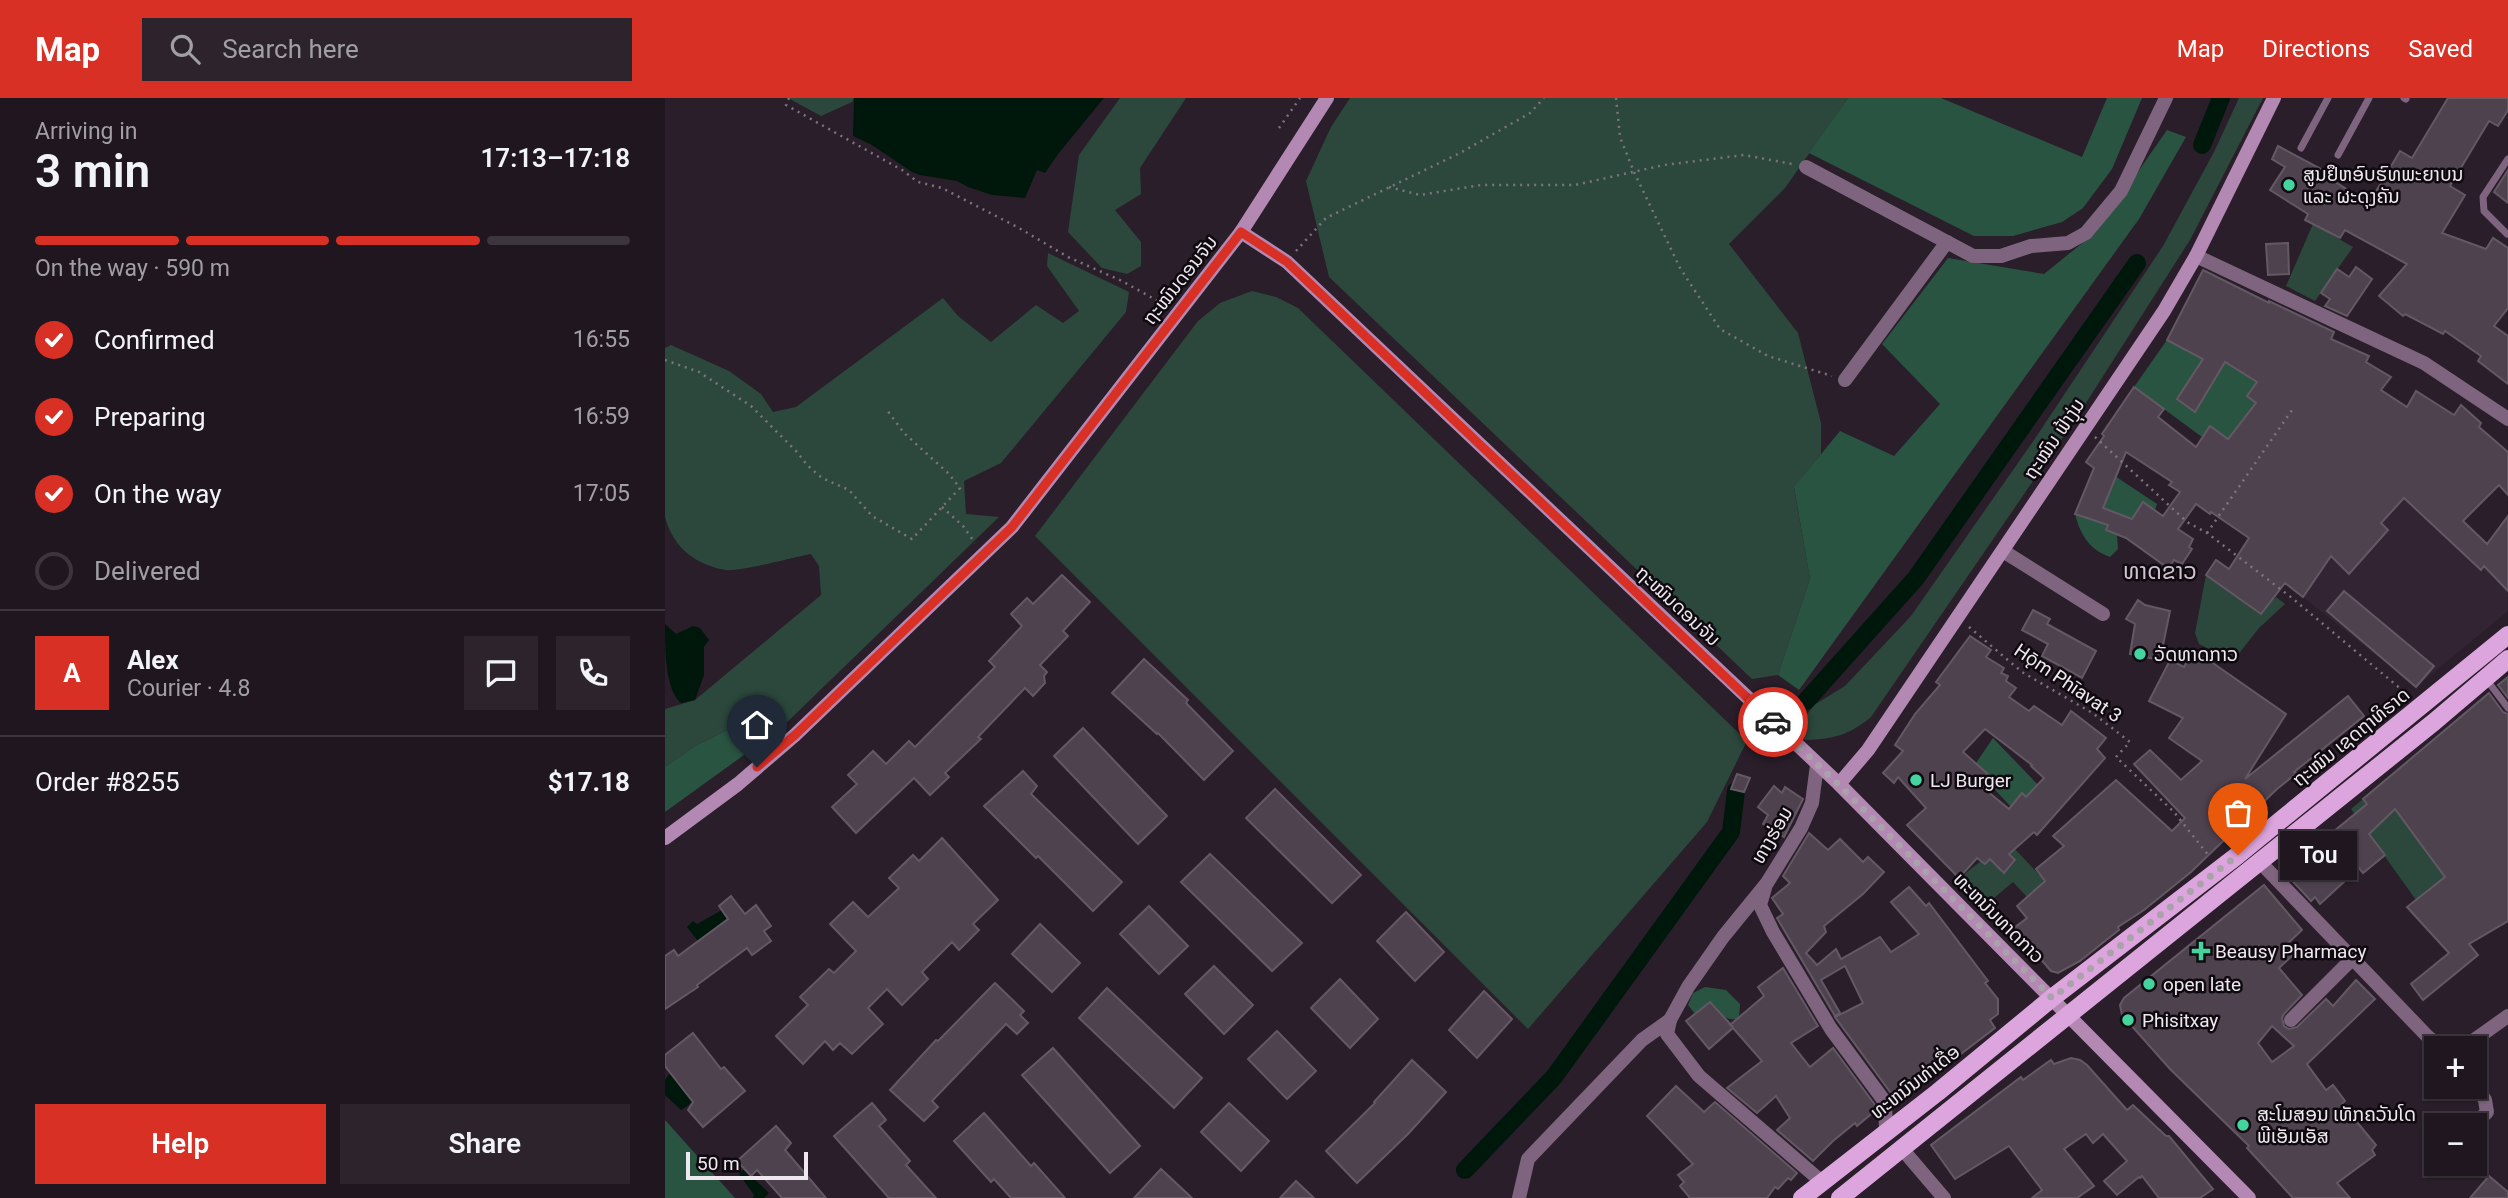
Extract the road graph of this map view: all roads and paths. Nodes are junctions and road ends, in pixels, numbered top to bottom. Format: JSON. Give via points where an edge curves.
{"nodes":[{"id":1,"x":789,"y":98,"type":"edge"},
{"id":2,"x":1300,"y":98,"type":"edge"},
{"id":3,"x":1327,"y":98,"type":"edge"},
{"id":4,"x":1544,"y":98,"type":"edge"},
{"id":5,"x":1616,"y":98,"type":"edge"},
{"id":6,"x":2166,"y":98,"type":"edge"},
{"id":7,"x":2274,"y":98,"type":"edge"},
{"id":8,"x":2328,"y":98,"type":"edge"},
{"id":9,"x":2369,"y":98,"type":"edge"},
{"id":10,"x":1279,"y":128,"type":"dead end"},
{"id":11,"x":2301,"y":148,"type":"dead end"},
{"id":12,"x":2338,"y":156,"type":"dead end"},
{"id":13,"x":2508,"y":159,"type":"edge"},
{"id":14,"x":1806,"y":167,"type":"joint"},
{"id":15,"x":1634,"y":172,"type":"junction"},
{"id":16,"x":1389,"y":187,"type":"junction"},
{"id":17,"x":1241,"y":232,"type":"junction"},
{"id":18,"x":2507,"y":234,"type":"edge"},
{"id":19,"x":1947,"y":242,"type":"junction"},
{"id":20,"x":2196,"y":256,"type":"junction"},
{"id":21,"x":1287,"y":262,"type":"junction"},
{"id":22,"x":1179,"y":312,"type":"junction"},
{"id":23,"x":665,"y":360,"type":"edge"},
{"id":24,"x":1845,"y":380,"type":"joint"},
{"id":25,"x":887,"y":410,"type":"dead end"},
{"id":26,"x":2292,"y":410,"type":"dead end"},
{"id":27,"x":2508,"y":419,"type":"edge"},
{"id":28,"x":2085,"y":428,"type":"junction"},
{"id":29,"x":942,"y":507,"type":"junction"},
{"id":30,"x":2207,"y":533,"type":"junction"},
{"id":31,"x":2003,"y":551,"type":"junction"},
{"id":32,"x":984,"y":554,"type":"junction"},
{"id":33,"x":1958,"y":614,"type":"junction"},
{"id":34,"x":2103,"y":614,"type":"dead end"},
{"id":35,"x":2508,"y":635,"type":"edge"},
{"id":36,"x":2508,"y":659,"type":"edge"},
{"id":37,"x":2485,"y":679,"type":"junction"},
{"id":38,"x":2420,"y":707,"type":"junction"},
{"id":39,"x":2508,"y":708,"type":"edge"},
{"id":40,"x":1817,"y":765,"type":"junction"},
{"id":41,"x":1839,"y":785,"type":"junction"},
{"id":42,"x":665,"y":838,"type":"edge"},
{"id":43,"x":2259,"y":860,"type":"junction"},
{"id":44,"x":2220,"y":869,"type":"junction"},
{"id":45,"x":1767,"y":883,"type":"junction"},
{"id":46,"x":2352,"y":959,"type":"junction"},
{"id":47,"x":2052,"y":998,"type":"junction"},
{"id":48,"x":2068,"y":1016,"type":"junction"},
{"id":49,"x":2508,"y":1016,"type":"edge"},
{"id":50,"x":1670,"y":1020,"type":"junction"},
{"id":51,"x":2291,"y":1020,"type":"dead end"},
{"id":52,"x":2427,"y":1036,"type":"edge"},
{"id":53,"x":2480,"y":1036,"type":"edge"},
{"id":54,"x":1887,"y":1131,"type":"junction"},
{"id":55,"x":1903,"y":1150,"type":"junction"},
{"id":56,"x":1822,"y":1182,"type":"junction"},
{"id":57,"x":1519,"y":1198,"type":"edge"},
{"id":58,"x":1802,"y":1198,"type":"edge"},
{"id":59,"x":1840,"y":1198,"type":"edge"},
{"id":60,"x":1944,"y":1198,"type":"edge"},
{"id":61,"x":2249,"y":1198,"type":"edge"}],
"edges":[{"from":1,"to":22,"type":"path","via":[[786,105],[919,182],[953,194]]},
{"from":2,"to":10,"type":"path"},
{"from":3,"to":17,"type":"street"},
{"from":4,"to":16,"type":"path","via":[[1530,113],[1473,146]]},
{"from":5,"to":15,"type":"path","via":[[1620,137]]},
{"from":6,"to":19,"type":"street","via":[[2121,191],[2086,233],[2068,243],[2031,246],[2001,256],[1973,256]]},
{"from":7,"to":20,"type":"street","name":"ຖະໝົນ ຟ້າງຸ່ມ"},
{"from":8,"to":11,"type":"lane"},
{"from":9,"to":12,"type":"lane"},
{"from":13,"to":18,"type":"lane","via":[[2483,197],[2484,211]]},
{"from":14,"to":15,"type":"path","via":[[1744,155]]},
{"from":14,"to":19,"type":"street"},
{"from":15,"to":16,"type":"path","via":[[1575,185],[1481,185],[1420,195]]},
{"from":15,"to":24,"type":"path","via":[[1680,268],[1720,329],[1769,356]]},
{"from":16,"to":21,"type":"path","via":[[1326,218]]},
{"from":17,"to":21,"type":"street","name":"ຖະໝົນດອນຈັນ"},
{"from":17,"to":22,"type":"street","name":"ຖະໝົນດອນຈັນ"},
{"from":19,"to":24,"type":"street"},
{"from":20,"to":27,"type":"street","via":[[2424,363]]},
{"from":20,"to":28,"type":"street","name":"ຖະໝົນ ຟ້າງຸ່ມ"},
{"from":21,"to":40,"type":"street","name":"ຖະໝົນດອນຈັນ"},
{"from":22,"to":32,"type":"street","name":"ຖະໝົນດອນຈັນ","via":[[1012,527]]},
{"from":23,"to":29,"type":"path","via":[[699,372],[751,406],[822,478],[849,490],[872,516],[893,529],[912,539]]},
{"from":25,"to":29,"type":"path","via":[[960,488]]},
{"from":26,"to":30,"type":"path"},
{"from":28,"to":30,"type":"path","via":[[2187,522]]},
{"from":28,"to":31,"type":"street","name":"ຖະໝົນ ຟ້າງຸ່ມ"},
{"from":29,"to":32,"type":"path"},
{"from":30,"to":38,"type":"path","via":[[2378,668]]},
{"from":31,"to":33,"type":"street","name":"ຖະໝົນ ຟ້າງຸ່ມ"},
{"from":31,"to":34,"type":"street"},
{"from":32,"to":42,"type":"street","name":"ຖະໝົນດອນຈັນ","via":[[795,735]]},
{"from":33,"to":41,"type":"street","name":"ຖະໝົນ ຟ້າງຸ່ມ","via":[[1868,750]]},
{"from":33,"to":44,"type":"path","name":"Hǭm Phīavat 3","via":[[2022,672],[2094,714],[2130,742],[2116,757],[2174,812]]},
{"from":35,"to":38,"type":"main road","name":"ຖະໜົນ ເຊດຖາທິຣາດ"},
{"from":36,"to":37,"type":"main road"},
{"from":37,"to":39,"type":"lane"},
{"from":37,"to":43,"type":"main road"},
{"from":38,"to":44,"type":"main road","name":"ຖະໜົນ ເຊດຖາທິຣາດ"},
{"from":40,"to":41,"type":"street","name":"ຖະໝົນດອນຈັນ"},
{"from":40,"to":45,"type":"street","name":"ທາງຮ່ອມ","via":[[1812,803]]},
{"from":41,"to":47,"type":"street","name":"ທະຫນົນທາດກາວ"},
{"from":43,"to":46,"type":"street"},
{"from":43,"to":48,"type":"main road"},
{"from":44,"to":47,"type":"main road","name":"ຖະໜົນ ເຊດຖາທິຣາດ"},
{"from":45,"to":50,"type":"street","name":"ທາງຮ່ອມ","via":[[1723,937]]},
{"from":45,"to":54,"type":"street","via":[[1760,905],[1773,932],[1831,1029],[1885,1102]]},
{"from":46,"to":51,"type":"street"},
{"from":46,"to":52,"type":"street"},
{"from":47,"to":48,"type":"street","name":"ທະຫນົນທາດກາວ"},
{"from":47,"to":54,"type":"main road","name":"ທະຫນົນທ່າເດື່ອ"},
{"from":48,"to":55,"type":"main road"},
{"from":48,"to":61,"type":"street","name":"ທະຫນົນທາດກາວ"},
{"from":49,"to":53,"type":"street"},
{"from":50,"to":56,"type":"street","via":[[1667,1034],[1699,1076]]},
{"from":50,"to":57,"type":"street","via":[[1642,1040],[1528,1159]]},
{"from":54,"to":56,"type":"main road","name":"ທະຫນົນທ່າເດື່ອ"},
{"from":55,"to":59,"type":"main road"},
{"from":55,"to":60,"type":"street"},
{"from":56,"to":58,"type":"main road","name":"ທະຫນົນທ່າເດື່ອ"}]}
